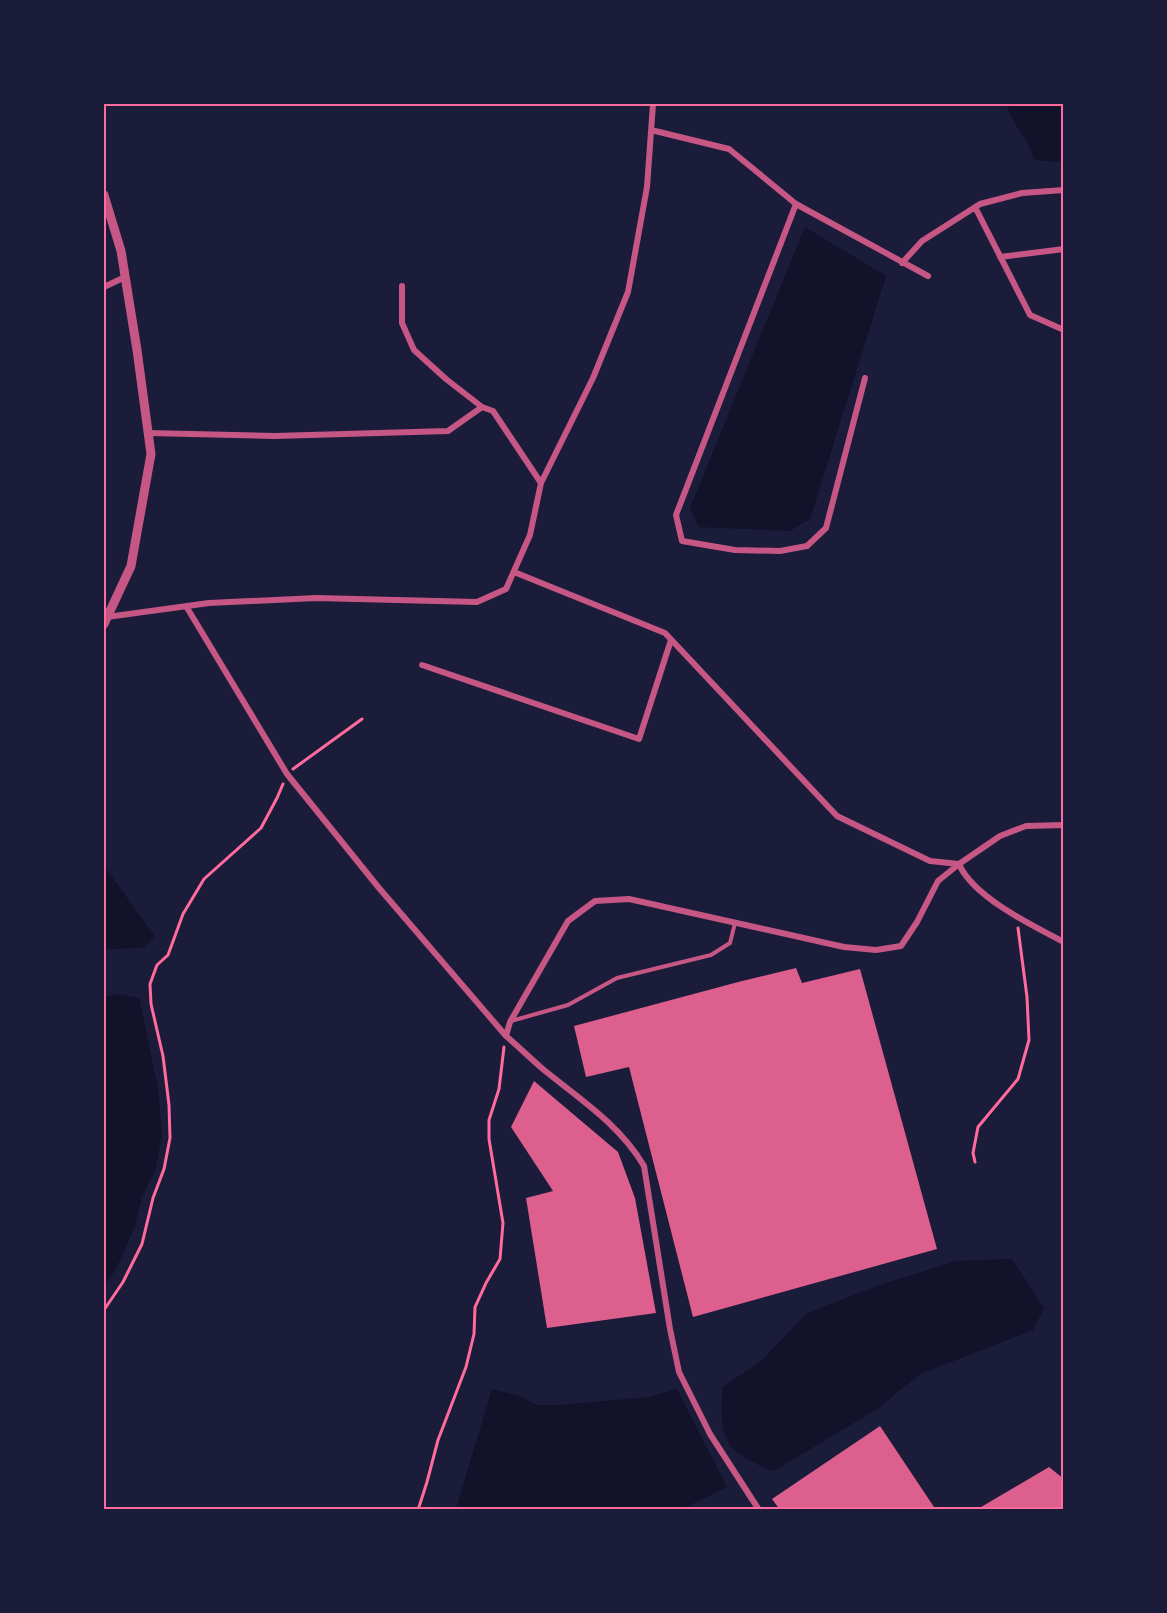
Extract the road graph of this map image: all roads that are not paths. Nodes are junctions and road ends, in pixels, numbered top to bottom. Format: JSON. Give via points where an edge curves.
{"nodes":[{"id":1,"x":652,"y":104,"type":"edge"},
{"id":2,"x":651,"y":130,"type":"junction"},
{"id":3,"x":1064,"y":190,"type":"edge"},
{"id":4,"x":104,"y":195,"type":"edge"},
{"id":5,"x":796,"y":204,"type":"junction"},
{"id":6,"x":975,"y":207,"type":"junction"},
{"id":7,"x":1064,"y":249,"type":"edge"},
{"id":8,"x":1000,"y":257,"type":"junction"},
{"id":9,"x":902,"y":263,"type":"junction"},
{"id":10,"x":928,"y":276,"type":"dead end"},
{"id":11,"x":125,"y":277,"type":"junction"},
{"id":12,"x":402,"y":286,"type":"dead end"},
{"id":13,"x":104,"y":287,"type":"edge"},
{"id":14,"x":1064,"y":330,"type":"edge"},
{"id":15,"x":865,"y":378,"type":"dead end"},
{"id":16,"x":482,"y":407,"type":"junction"},
{"id":17,"x":148,"y":433,"type":"junction"},
{"id":18,"x":541,"y":483,"type":"junction"},
{"id":19,"x":514,"y":572,"type":"junction"},
{"id":20,"x":186,"y":606,"type":"junction"},
{"id":21,"x":105,"y":621,"type":"edge"},
{"id":22,"x":671,"y":640,"type":"junction"},
{"id":23,"x":422,"y":665,"type":"dead end"},
{"id":24,"x":1064,"y":825,"type":"edge"},
{"id":25,"x":959,"y":864,"type":"junction"},
{"id":26,"x":735,"y":923,"type":"junction"},
{"id":27,"x":1064,"y":942,"type":"edge"},
{"id":28,"x":510,"y":1022,"type":"junction"},
{"id":29,"x":506,"y":1036,"type":"junction"},
{"id":30,"x":759,"y":1509,"type":"edge"}],
"edges":[{"from":1,"to":2,"type":"street"},
{"from":2,"to":5,"type":"street","via":[[729,149]]},
{"from":2,"to":18,"type":"street","via":[[647,187],[628,292],[593,378]]},
{"from":3,"to":6,"type":"street","via":[[1022,193]]},
{"from":4,"to":11,"type":"street"},
{"from":5,"to":9,"type":"street"},
{"from":5,"to":15,"type":"street","via":[[675,515],[682,541],[735,550],[780,551],[807,546],[826,528]]},
{"from":6,"to":8,"type":"street"},
{"from":6,"to":9,"type":"street","via":[[922,241]]},
{"from":7,"to":8,"type":"street"},
{"from":8,"to":14,"type":"street","via":[[1030,315]]},
{"from":9,"to":10,"type":"street"},
{"from":11,"to":13,"type":"street"},
{"from":11,"to":17,"type":"street"},
{"from":12,"to":16,"type":"street","via":[[402,323],[414,350]]},
{"from":16,"to":17,"type":"street","via":[[448,431],[275,436]]},
{"from":16,"to":18,"type":"street","via":[[493,411]]},
{"from":17,"to":21,"type":"street","via":[[151,454],[131,566]]},
{"from":18,"to":19,"type":"street","via":[[530,535]]},
{"from":19,"to":20,"type":"street","via":[[506,589],[477,602],[316,598]]},
{"from":19,"to":22,"type":"street","via":[[665,633]]},
{"from":20,"to":21,"type":"street"},
{"from":20,"to":29,"type":"street","via":[[287,774]]},
{"from":22,"to":23,"type":"street","via":[[639,739]]},
{"from":22,"to":25,"type":"street","via":[[837,816],[930,861]]},
{"from":24,"to":25,"type":"street","via":[[1026,826],[1000,836]]},
{"from":25,"to":26,"type":"street","via":[[938,882],[901,946],[876,950],[844,947]]},
{"from":25,"to":27,"type":"street","via":[[963,874],[1004,910]]},
{"from":26,"to":28,"type":"lane","via":[[730,943],[711,955],[617,978],[568,1005]]},
{"from":26,"to":28,"type":"street","via":[[629,899],[595,901],[568,921]]},
{"from":28,"to":29,"type":"street"},
{"from":29,"to":30,"type":"street","via":[[594,1109],[633,1147],[644,1166],[679,1372],[710,1434]]}]}
